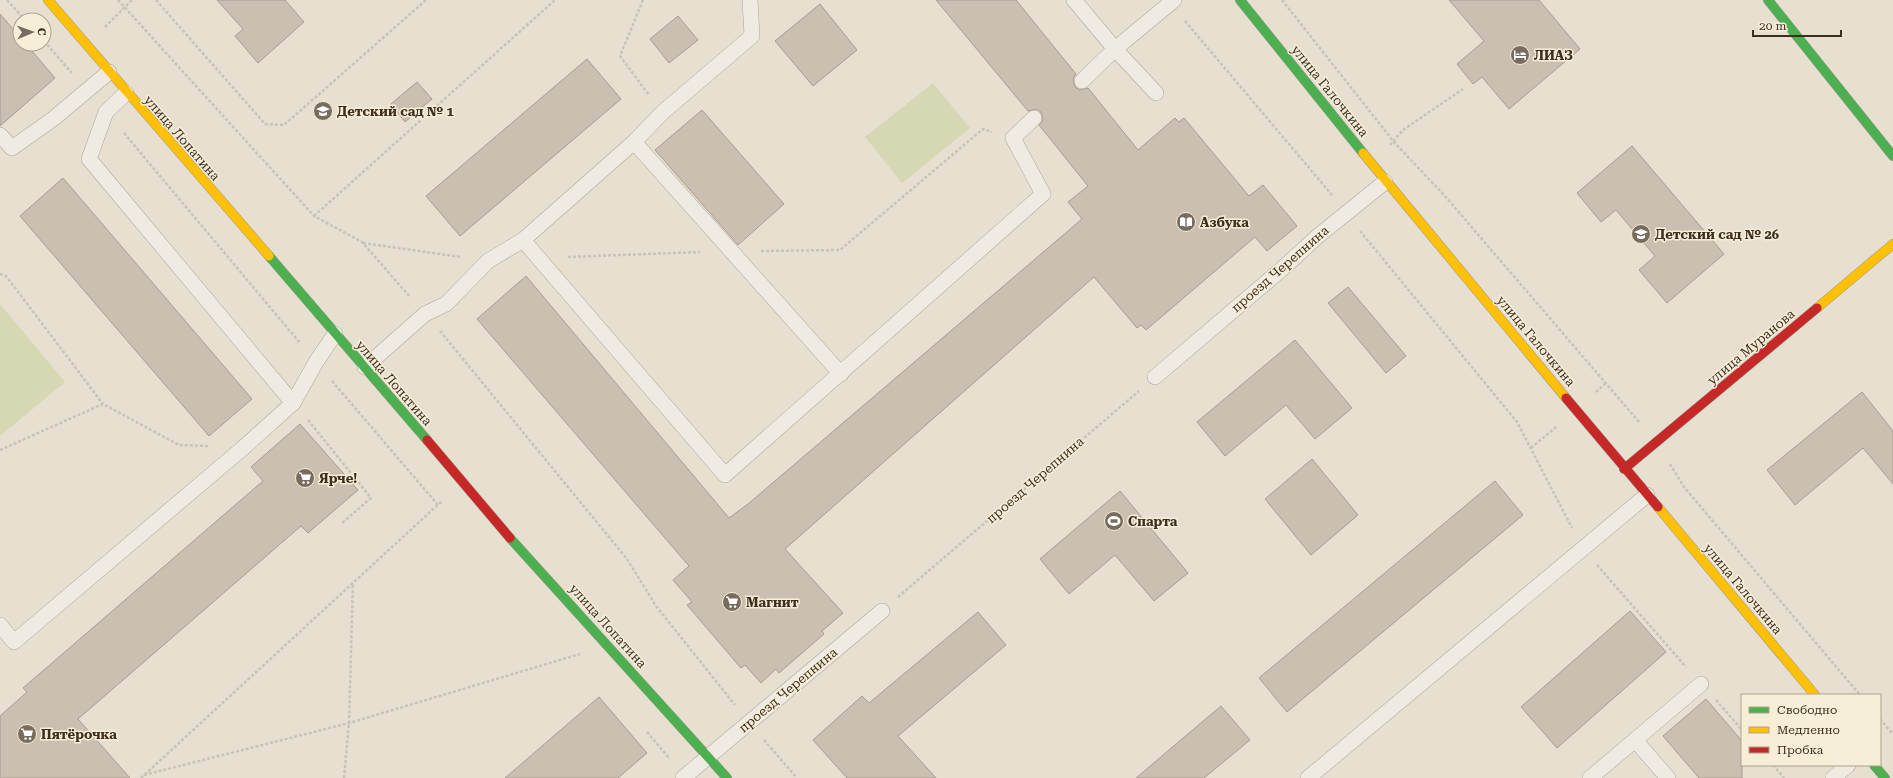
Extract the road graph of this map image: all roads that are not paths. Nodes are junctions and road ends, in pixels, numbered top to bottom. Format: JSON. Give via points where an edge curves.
{"nodes":[{"id":1,"x":48,"y":0,"type":"edge"},
{"id":2,"x":750,"y":0,"type":"edge"},
{"id":3,"x":1074,"y":0,"type":"edge"},
{"id":4,"x":1240,"y":0,"type":"edge"},
{"id":5,"x":1768,"y":0,"type":"edge"},
{"id":6,"x":1172,"y":2,"type":"edge"},
{"id":7,"x":1115,"y":49,"type":"junction"},
{"id":8,"x":108,"y":72,"type":"junction"},
{"id":9,"x":1082,"y":81,"type":"dead end"},
{"id":10,"x":126,"y":92,"type":"junction"},
{"id":11,"x":1156,"y":93,"type":"dead end"},
{"id":12,"x":1034,"y":118,"type":"dead end"},
{"id":13,"x":0,"y":135,"type":"edge"},
{"id":14,"x":634,"y":142,"type":"junction"},
{"id":15,"x":1893,"y":156,"type":"edge"},
{"id":16,"x":1385,"y":182,"type":"junction"},
{"id":17,"x":523,"y":240,"type":"junction"},
{"id":18,"x":1893,"y":244,"type":"edge"},
{"id":19,"x":335,"y":334,"type":"junction"},
{"id":20,"x":365,"y":367,"type":"junction"},
{"id":21,"x":841,"y":374,"type":"junction"},
{"id":22,"x":1155,"y":378,"type":"road end"},
{"id":23,"x":293,"y":403,"type":"junction"},
{"id":24,"x":1624,"y":469,"type":"junction"},
{"id":25,"x":1647,"y":495,"type":"junction"},
{"id":26,"x":882,"y":611,"type":"road end"},
{"id":27,"x":0,"y":625,"type":"edge"},
{"id":28,"x":1702,"y":684,"type":"road end"},
{"id":29,"x":1814,"y":694,"type":"edge"},
{"id":30,"x":1635,"y":740,"type":"junction"},
{"id":31,"x":708,"y":757,"type":"junction"},
{"id":32,"x":1847,"y":766,"type":"edge"},
{"id":33,"x":1875,"y":766,"type":"edge"},
{"id":34,"x":683,"y":778,"type":"edge"},
{"id":35,"x":727,"y":778,"type":"edge"},
{"id":36,"x":1308,"y":778,"type":"edge"},
{"id":37,"x":1590,"y":778,"type":"edge"},
{"id":38,"x":1668,"y":778,"type":"edge"},
{"id":39,"x":1833,"y":778,"type":"edge"},
{"id":40,"x":1885,"y":778,"type":"edge"}],
"edges":[{"from":1,"to":8,"type":"street","name":"улица Лопатина"},
{"from":2,"to":14,"type":"lane","via":[[752,36],[663,112]]},
{"from":3,"to":7,"type":"lane"},
{"from":4,"to":16,"type":"street","name":"улица Галочкина"},
{"from":5,"to":15,"type":"street"},
{"from":6,"to":7,"type":"lane"},
{"from":7,"to":9,"type":"lane"},
{"from":7,"to":11,"type":"lane"},
{"from":8,"to":10,"type":"street","name":"улица Лопатина"},
{"from":8,"to":13,"type":"lane","via":[[53,119],[12,148]]},
{"from":10,"to":19,"type":"street","name":"улица Лопатина"},
{"from":10,"to":23,"type":"lane","via":[[106,112],[89,159]]},
{"from":12,"to":21,"type":"lane","via":[[1013,138],[1043,194]]},
{"from":14,"to":17,"type":"lane"},
{"from":14,"to":21,"type":"lane"},
{"from":16,"to":22,"type":"lane","name":"проезд Черепнина","via":[[1346,212]]},
{"from":16,"to":24,"type":"street","name":"улица Галочкина"},
{"from":17,"to":20,"type":"lane","via":[[488,261],[446,304],[425,314]]},
{"from":17,"to":21,"type":"lane","via":[[725,475]]},
{"from":18,"to":24,"type":"street","name":"улица Муранова"},
{"from":19,"to":20,"type":"street","name":"улица Лопатина"},
{"from":19,"to":23,"type":"lane"},
{"from":20,"to":31,"type":"street","name":"улица Лопатина","via":[[489,515]]},
{"from":23,"to":27,"type":"lane","via":[[14,642]]},
{"from":24,"to":25,"type":"street","name":"улица Галочкина"},
{"from":25,"to":29,"type":"street","name":"улица Галочкина"},
{"from":25,"to":36,"type":"lane"},
{"from":26,"to":31,"type":"lane","name":"проезд Черепнина"},
{"from":28,"to":30,"type":"lane"},
{"from":30,"to":37,"type":"lane"},
{"from":30,"to":38,"type":"lane"},
{"from":31,"to":34,"type":"lane","name":"проезд Черепнина"},
{"from":31,"to":35,"type":"street","name":"улица Лопатина"},
{"from":32,"to":39,"type":"lane"},
{"from":33,"to":40,"type":"street"}]}
